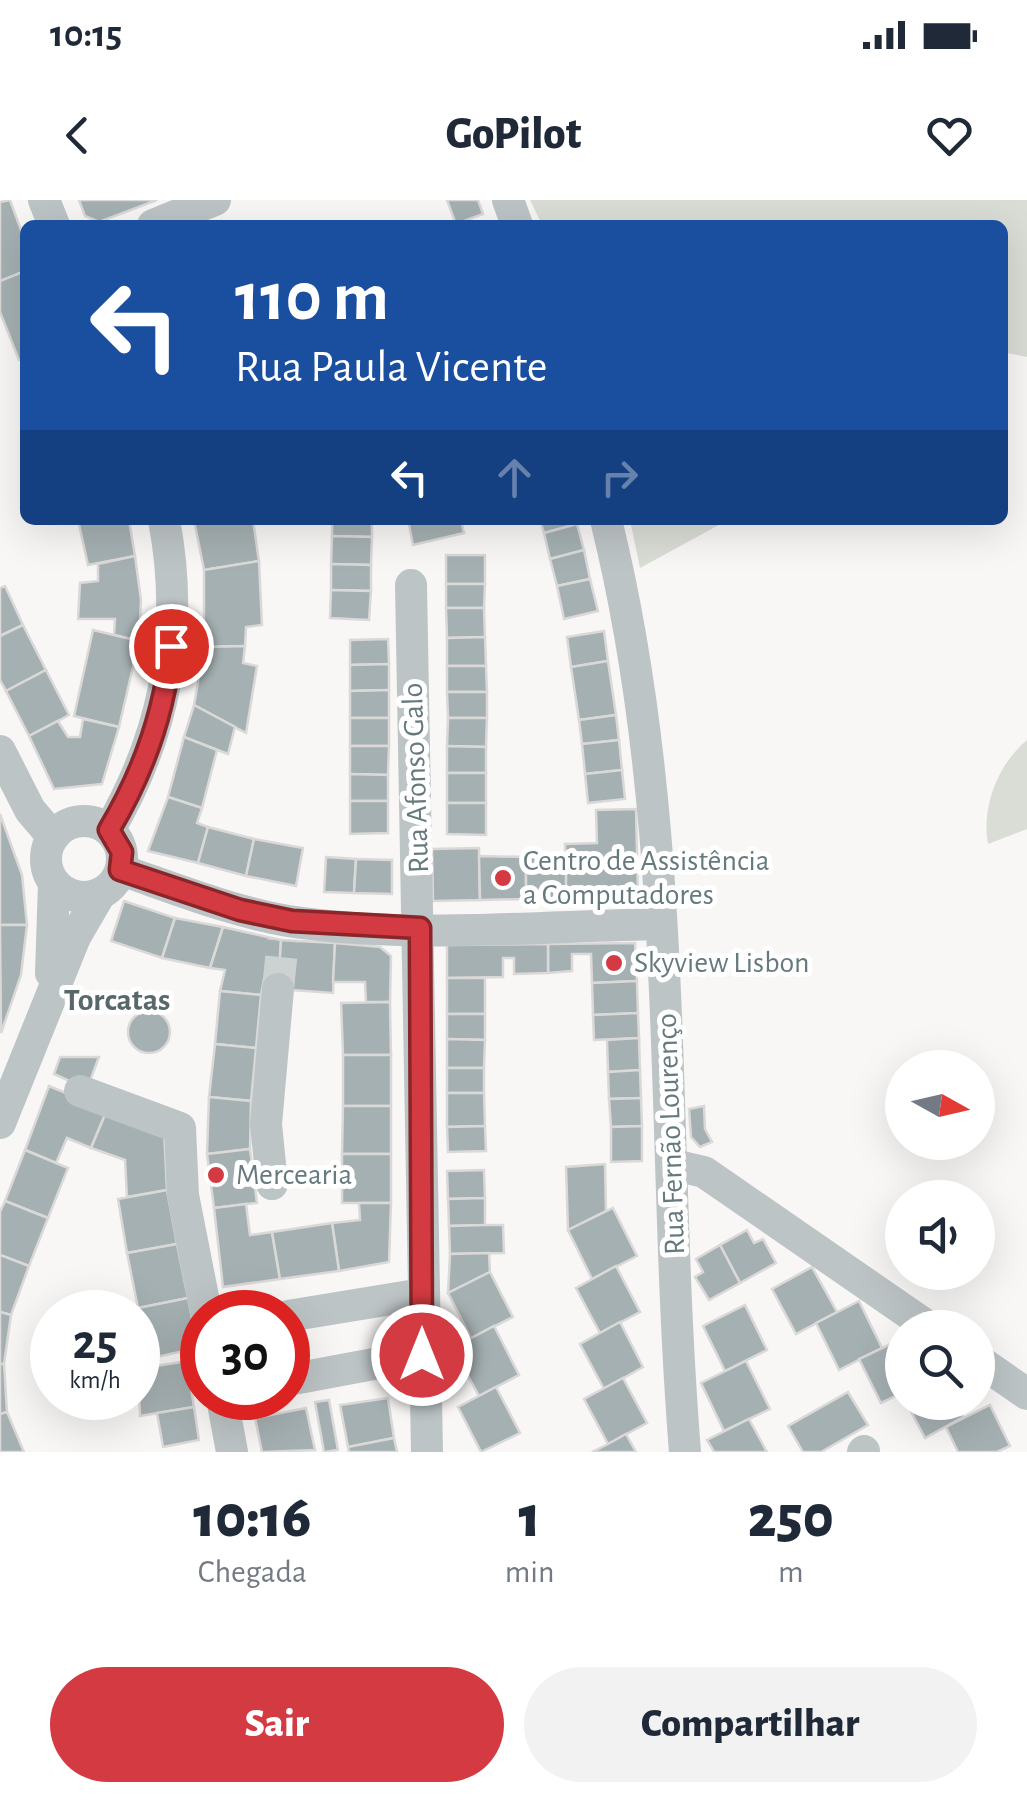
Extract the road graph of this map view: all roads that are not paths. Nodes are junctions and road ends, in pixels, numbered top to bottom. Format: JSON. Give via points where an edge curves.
{"nodes":[{"id":1,"x":215,"y":200,"type":"edge"},
{"id":2,"x":165,"y":220,"type":"edge"},
{"id":3,"x":165,"y":525,"type":"edge"},
{"id":4,"x":607,"y":525,"type":"edge"},
{"id":5,"x":411,"y":585,"type":"dead end"},
{"id":6,"x":0,"y":751,"type":"edge"},
{"id":7,"x":109,"y":830,"type":"junction"},
{"id":8,"x":53,"y":837,"type":"junction"},
{"id":9,"x":110,"y":882,"type":"junction"},
{"id":10,"x":54,"y":884,"type":"junction"},
{"id":11,"x":662,"y":924,"type":"junction"},
{"id":12,"x":420,"y":928,"type":"junction"},
{"id":13,"x":278,"y":989,"type":"tunnel mouth"},
{"id":14,"x":50,"y":998,"type":"junction"},
{"id":15,"x":80,"y":1091,"type":"dead end"},
{"id":16,"x":0,"y":1123,"type":"edge"},
{"id":17,"x":674,"y":1165,"type":"junction"},
{"id":18,"x":272,"y":1184,"type":"dead end"},
{"id":19,"x":202,"y":1290,"type":"edge"},
{"id":20,"x":422,"y":1294,"type":"junction"},
{"id":21,"x":904,"y":1310,"type":"edge"},
{"id":22,"x":310,"y":1312,"type":"edge"},
{"id":23,"x":422,"y":1355,"type":"junction"},
{"id":24,"x":995,"y":1372,"type":"edge"},
{"id":25,"x":310,"y":1376,"type":"edge"},
{"id":26,"x":1027,"y":1394,"type":"edge"},
{"id":27,"x":226,"y":1420,"type":"edge"},
{"id":28,"x":232,"y":1452,"type":"edge"},
{"id":29,"x":427,"y":1452,"type":"edge"},
{"id":30,"x":684,"y":1452,"type":"edge"}],
"edges":[{"from":1,"to":2,"type":"street"},
{"from":3,"to":7,"type":"street","via":[[173,585],[169,666],[136,784]]},
{"from":4,"to":11,"type":"street","name":"Rua Fernão Lourenço","via":[[652,773]]},
{"from":5,"to":12,"type":"street","name":"Rua Afonso Galo"},
{"from":6,"to":8,"type":"street","via":[[30,810]]},
{"from":7,"to":8,"type":"street","via":[[86,821]]},
{"from":7,"to":9,"type":"street","via":[[122,852]]},
{"from":8,"to":10,"type":"street","via":[[46,860]]},
{"from":9,"to":10,"type":"street","via":[[75,897]]},
{"from":9,"to":12,"type":"street","via":[[240,910],[284,930]]},
{"from":9,"to":14,"type":"street","via":[[75,937]]},
{"from":10,"to":14,"type":"street"},
{"from":11,"to":12,"type":"street"},
{"from":11,"to":17,"type":"street","name":"Rua Fernão Lourenço"},
{"from":12,"to":20,"type":"street","name":"Rua Afonso Galo"},
{"from":13,"to":18,"type":"street","via":[[266,1124]]},
{"from":14,"to":16,"type":"street"},
{"from":15,"to":19,"type":"street","via":[[180,1128]]},
{"from":17,"to":21,"type":"street","via":[[704,1172]]},
{"from":17,"to":30,"type":"street","name":"Rua Fernão Lourenço"},
{"from":20,"to":22,"type":"street"},
{"from":20,"to":23,"type":"street","name":"Rua Afonso Galo"},
{"from":23,"to":25,"type":"street"},
{"from":23,"to":29,"type":"street","name":"Rua Afonso Galo"},
{"from":24,"to":26,"type":"street"},
{"from":27,"to":28,"type":"street"}]}
